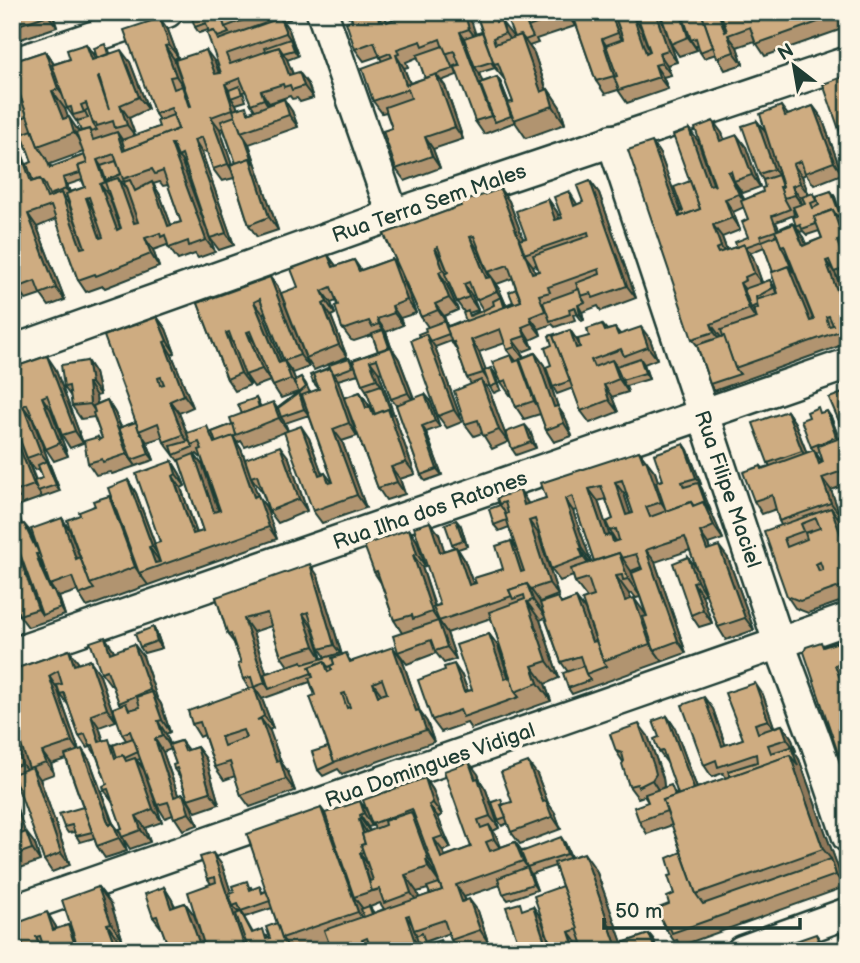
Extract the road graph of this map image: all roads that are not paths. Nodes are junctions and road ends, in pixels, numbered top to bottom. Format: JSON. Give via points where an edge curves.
{"nodes":[{"id":1,"x":167,"y":12,"type":"edge"},
{"id":2,"x":322,"y":12,"type":"edge"},
{"id":3,"x":848,"y":62,"type":"edge"},
{"id":4,"x":12,"y":64,"type":"edge"},
{"id":5,"x":612,"y":140,"type":"junction"},
{"id":6,"x":393,"y":215,"type":"junction"},
{"id":7,"x":12,"y":351,"type":"edge"},
{"id":8,"x":848,"y":364,"type":"edge"},
{"id":9,"x":703,"y":416,"type":"junction"},
{"id":10,"x":848,"y":619,"type":"edge"},
{"id":11,"x":779,"y":643,"type":"junction"},
{"id":12,"x":12,"y":654,"type":"edge"},
{"id":13,"x":848,"y":837,"type":"edge"},
{"id":14,"x":12,"y":911,"type":"edge"},
{"id":15,"x":848,"y":913,"type":"edge"},
{"id":16,"x":742,"y":951,"type":"edge"}],
"edges":[{"from":1,"to":4,"type":"street"},
{"from":2,"to":6,"type":"street"},
{"from":3,"to":5,"type":"street","name":"Rua Terra Sem Males"},
{"from":5,"to":6,"type":"street","name":"Rua Terra Sem Males"},
{"from":5,"to":9,"type":"street","name":"Rua Filipe Maciel"},
{"from":6,"to":7,"type":"street","name":"Rua Terra Sem Males"},
{"from":8,"to":9,"type":"street","name":"Rua Ilha dos Ratones"},
{"from":9,"to":11,"type":"street","name":"Rua Filipe Maciel"},
{"from":9,"to":12,"type":"street","name":"Rua Ilha dos Ratones"},
{"from":10,"to":11,"type":"street","name":"Rua Domingues Vidigal"},
{"from":11,"to":13,"type":"street","name":"Rua Filipe Maciel"},
{"from":11,"to":14,"type":"street","name":"Rua Domingues Vidigal"},
{"from":15,"to":16,"type":"street"}]}
